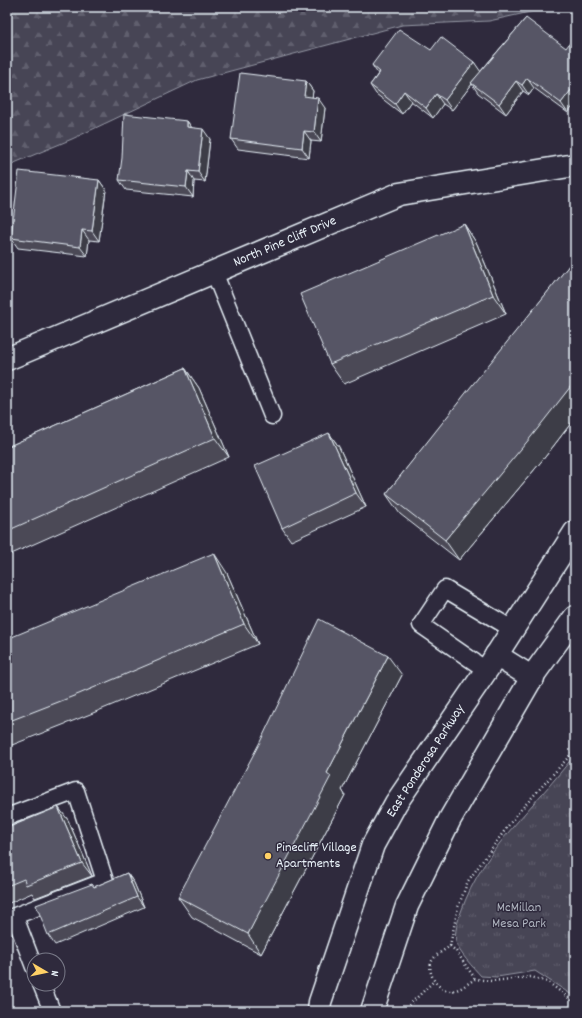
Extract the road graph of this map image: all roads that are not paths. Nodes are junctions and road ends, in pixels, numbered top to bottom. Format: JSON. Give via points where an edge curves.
{"nodes":[{"id":1,"x":575,"y":165,"type":"edge"},
{"id":2,"x":214,"y":272,"type":"junction"},
{"id":3,"x":7,"y":359,"type":"edge"},
{"id":4,"x":272,"y":416,"type":"dead end"},
{"id":5,"x":575,"y":532,"type":"edge"},
{"id":6,"x":575,"y":617,"type":"edge"},
{"id":7,"x":512,"y":630,"type":"junction"},
{"id":8,"x":491,"y":662,"type":"junction"},
{"id":9,"x":533,"y":678,"type":"junction"},
{"id":10,"x":7,"y":817,"type":"edge"},
{"id":11,"x":11,"y":918,"type":"edge"},
{"id":12,"x":27,"y":952,"type":"edge"},
{"id":13,"x":44,"y":992,"type":"edge"},
{"id":14,"x":52,"y":1011,"type":"edge"},
{"id":15,"x":319,"y":1011,"type":"edge"},
{"id":16,"x":372,"y":1011,"type":"edge"}],
"edges":[{"from":1,"to":2,"type":"street","name":"North Pine Cliff Drive","via":[[399,194]]},
{"from":2,"to":3,"type":"street","name":"North Pine Cliff Drive"},
{"from":2,"to":4,"type":"lane"},
{"from":5,"to":7,"type":"street","name":"East Ponderosa Parkway"},
{"from":6,"to":9,"type":"street"},
{"from":7,"to":8,"type":"street","name":"East Ponderosa Parkway"},
{"from":7,"to":8,"type":"lane","via":[[445,589],[420,625]]},
{"from":8,"to":9,"type":"street"},
{"from":8,"to":15,"type":"street","name":"East Ponderosa Parkway","via":[[396,802],[373,845]]},
{"from":9,"to":16,"type":"street","via":[[450,819],[407,906]]},
{"from":10,"to":11,"type":"lane","via":[[76,791],[105,881]]},
{"from":11,"to":12,"type":"lane"},
{"from":13,"to":14,"type":"lane"}]}
